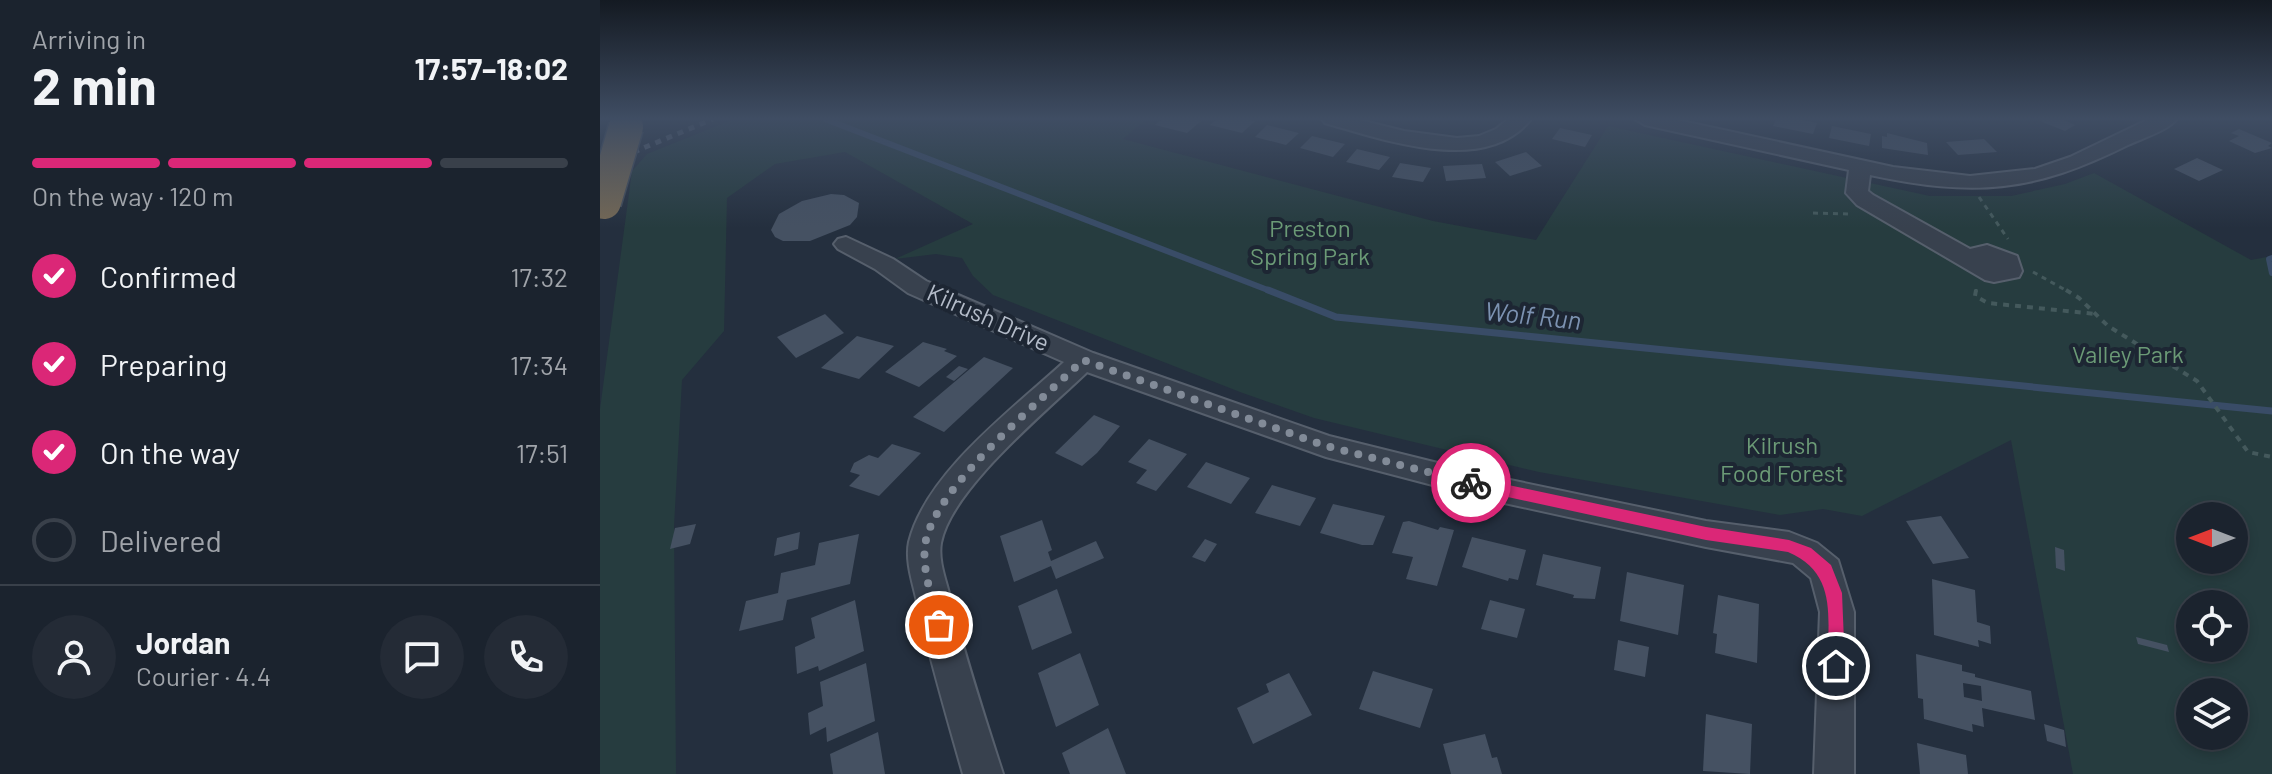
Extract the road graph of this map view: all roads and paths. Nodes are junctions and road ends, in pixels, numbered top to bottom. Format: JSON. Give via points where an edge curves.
{"nodes":[{"id":1,"x":618,"y":155,"type":"edge"},
{"id":2,"x":1810,"y":155,"type":"edge"},
{"id":3,"x":2080,"y":155,"type":"edge"},
{"id":4,"x":1860,"y":166,"type":"junction"},
{"id":5,"x":604,"y":202,"type":"dead end"},
{"id":6,"x":1813,"y":213,"type":"dead end"},
{"id":7,"x":1857,"y":214,"type":"dead end"},
{"id":8,"x":846,"y":244,"type":"dead end"},
{"id":9,"x":1974,"y":262,"type":"dead end"},
{"id":10,"x":1978,"y":287,"type":"dead end"},
{"id":11,"x":1083,"y":360,"type":"junction"},
{"id":12,"x":2272,"y":457,"type":"edge"},
{"id":13,"x":983,"y":774,"type":"edge"},
{"id":14,"x":1834,"y":774,"type":"edge"}],
"edges":[{"from":1,"to":5,"type":"highway","bridge":true},
{"from":2,"to":4,"type":"street"},
{"from":3,"to":4,"type":"street","via":[[2023,179],[1957,181]]},
{"from":4,"to":9,"type":"street","via":[[1857,193],[1865,200]]},
{"from":6,"to":7,"type":"path"},
{"from":8,"to":11,"type":"street","name":"Kilrush Drive","via":[[917,287]]},
{"from":10,"to":12,"type":"path","via":[[1975,296],[1988,303],[2098,315],[2202,387],[2248,452]]},
{"from":11,"to":13,"type":"street","via":[[952,490],[925,541],[939,625]]},
{"from":11,"to":14,"type":"street","name":"Kilrush Drive","via":[[1326,446],[1486,487],[1805,553],[1826,570],[1836,603]]}]}
